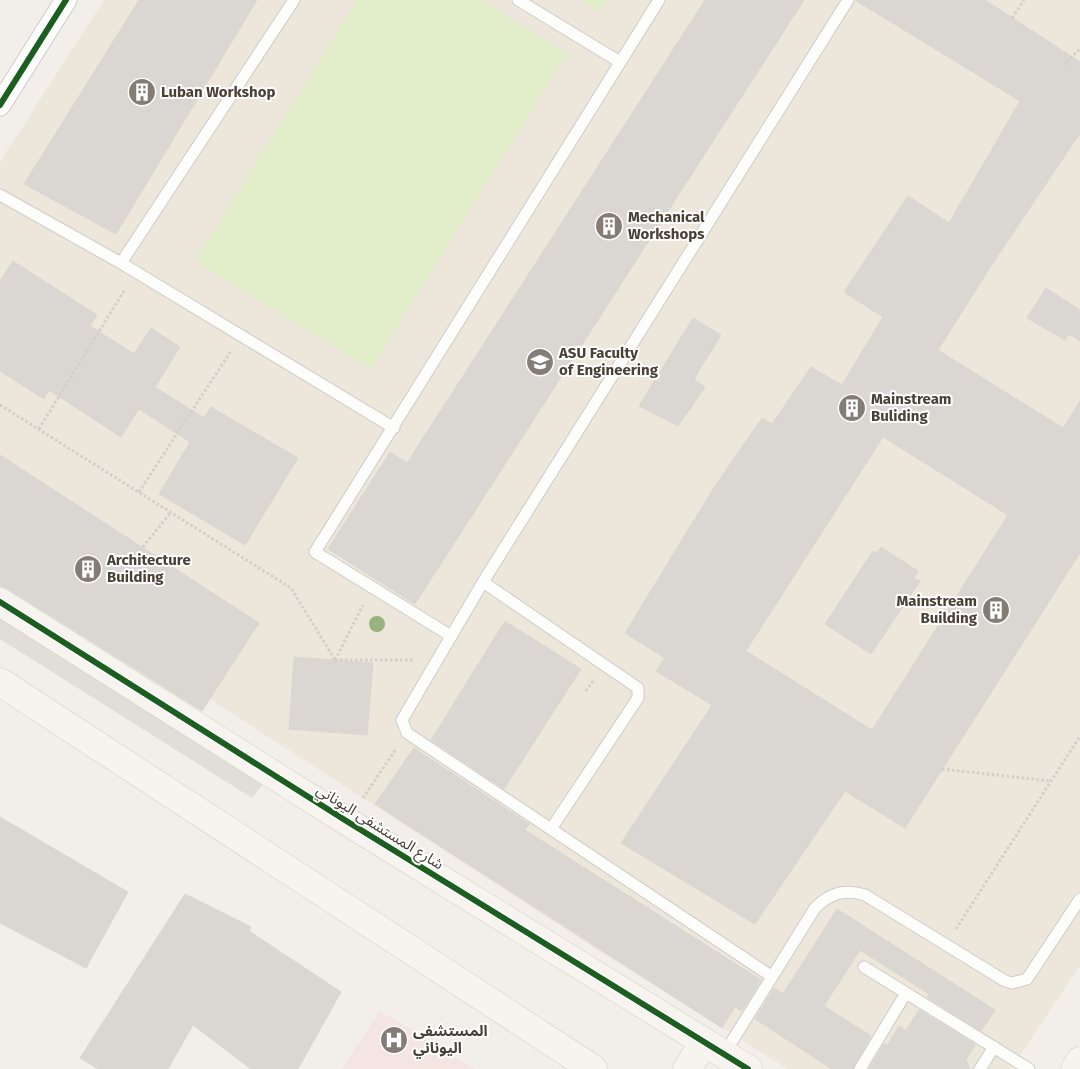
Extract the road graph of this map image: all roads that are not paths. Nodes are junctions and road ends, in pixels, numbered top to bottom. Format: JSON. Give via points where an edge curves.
{"nodes":[{"id":1,"x":66,"y":0,"type":"edge"},
{"id":2,"x":294,"y":0,"type":"edge"},
{"id":3,"x":518,"y":0,"type":"edge"},
{"id":4,"x":659,"y":0,"type":"edge"},
{"id":5,"x":848,"y":0,"type":"edge"},
{"id":6,"x":620,"y":62,"type":"junction"},
{"id":7,"x":0,"y":105,"type":"edge"},
{"id":8,"x":0,"y":195,"type":"edge"},
{"id":9,"x":121,"y":263,"type":"junction"},
{"id":10,"x":394,"y":428,"type":"junction"},
{"id":11,"x":483,"y":582,"type":"junction"},
{"id":12,"x":0,"y":602,"type":"edge"},
{"id":13,"x":451,"y":636,"type":"junction"},
{"id":14,"x":0,"y":682,"type":"edge"},
{"id":15,"x":551,"y":829,"type":"junction"},
{"id":16,"x":1080,"y":898,"type":"edge"},
{"id":17,"x":864,"y":967,"type":"dead end"},
{"id":18,"x":771,"y":976,"type":"junction"},
{"id":19,"x":906,"y":993,"type":"junction"},
{"id":20,"x":994,"y":1047,"type":"junction"},
{"id":21,"x":714,"y":1048,"type":"junction"},
{"id":22,"x":1080,"y":1061,"type":"edge"},
{"id":23,"x":593,"y":1069,"type":"edge"},
{"id":24,"x":688,"y":1069,"type":"edge"},
{"id":25,"x":748,"y":1069,"type":"edge"},
{"id":26,"x":860,"y":1069,"type":"edge"},
{"id":27,"x":980,"y":1069,"type":"edge"},
{"id":28,"x":1029,"y":1069,"type":"edge"},
{"id":29,"x":1075,"y":1069,"type":"edge"}],
"edges":[{"from":1,"to":7,"type":"street"},
{"from":2,"to":9,"type":"lane"},
{"from":3,"to":6,"type":"lane"},
{"from":4,"to":6,"type":"lane"},
{"from":5,"to":11,"type":"lane"},
{"from":6,"to":10,"type":"lane"},
{"from":8,"to":9,"type":"lane"},
{"from":9,"to":10,"type":"lane"},
{"from":10,"to":13,"type":"lane","via":[[315,552]]},
{"from":11,"to":13,"type":"lane"},
{"from":11,"to":15,"type":"lane","via":[[638,688],[638,698]]},
{"from":12,"to":21,"type":"street","name":"شارع المستشفى اليوناني","via":[[357,828]]},
{"from":13,"to":15,"type":"lane","via":[[404,714],[403,727],[407,733]]},
{"from":14,"to":23,"type":"street"},
{"from":15,"to":18,"type":"lane"},
{"from":16,"to":18,"type":"lane","via":[[1031,972],[1020,982],[1005,981],[865,895],[851,891],[837,892],[815,908]]},
{"from":17,"to":19,"type":"lane"},
{"from":18,"to":21,"type":"lane"},
{"from":19,"to":20,"type":"lane"},
{"from":19,"to":26,"type":"lane"},
{"from":20,"to":27,"type":"lane"},
{"from":20,"to":28,"type":"lane"},
{"from":21,"to":24,"type":"street"},
{"from":21,"to":25,"type":"street","name":"شارع المستشفى اليوناني"},
{"from":22,"to":29,"type":"street"}]}
